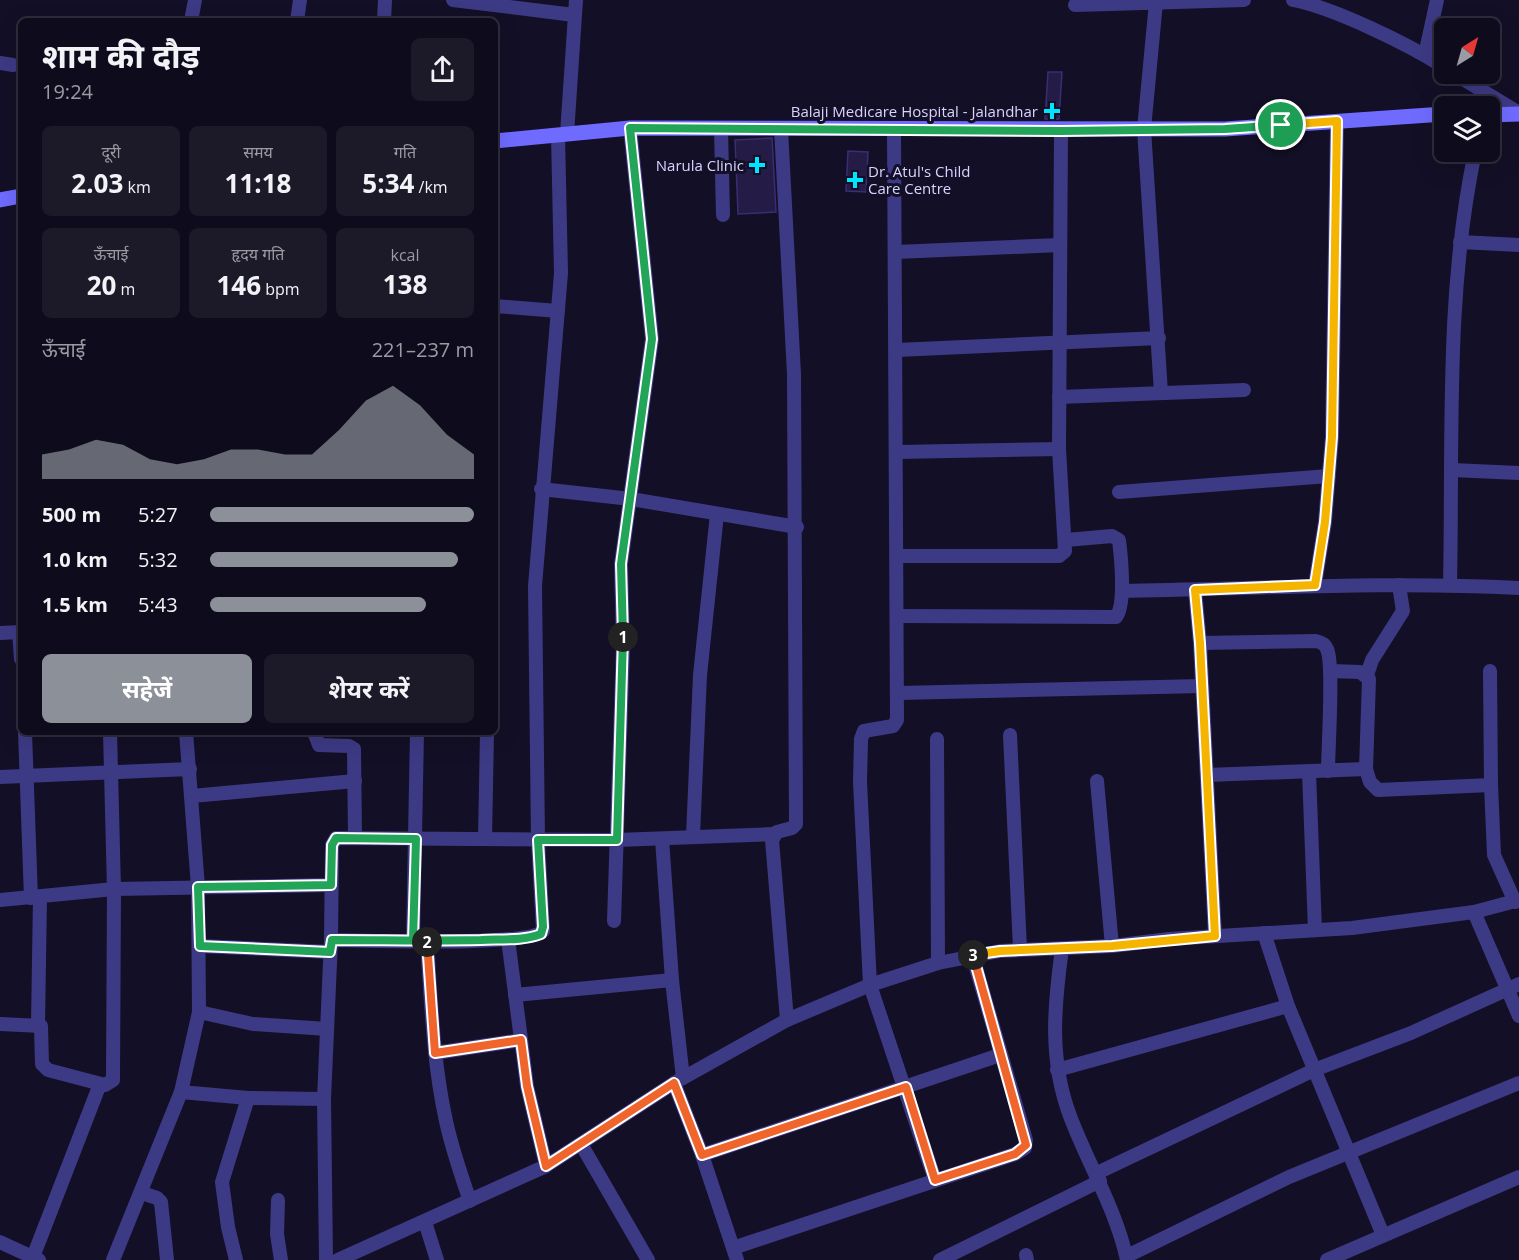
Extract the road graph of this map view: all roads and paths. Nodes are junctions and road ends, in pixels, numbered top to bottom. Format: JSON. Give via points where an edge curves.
{"nodes":[{"id":1,"x":195,"y":0,"type":"edge"},
{"id":2,"x":300,"y":0,"type":"edge"},
{"id":3,"x":385,"y":0,"type":"edge"},
{"id":4,"x":453,"y":0,"type":"edge"},
{"id":5,"x":576,"y":0,"type":"edge"},
{"id":6,"x":1244,"y":0,"type":"edge"},
{"id":7,"x":1293,"y":0,"type":"edge"},
{"id":8,"x":1437,"y":0,"type":"edge"},
{"id":9,"x":1177,"y":1,"type":"edge"},
{"id":10,"x":1156,"y":3,"type":"junction"},
{"id":11,"x":1075,"y":4,"type":"dead end"},
{"id":12,"x":574,"y":15,"type":"junction"},
{"id":13,"x":192,"y":18,"type":"edge"},
{"id":14,"x":297,"y":18,"type":"edge"},
{"id":15,"x":384,"y":18,"type":"edge"},
{"id":16,"x":1425,"y":55,"type":"junction"},
{"id":17,"x":1434,"y":61,"type":"edge"},
{"id":18,"x":1471,"y":84,"type":"edge"},
{"id":19,"x":1519,"y":114,"type":"edge"},
{"id":20,"x":1434,"y":115,"type":"edge"},
{"id":21,"x":1500,"y":115,"type":"edge"},
{"id":22,"x":1337,"y":121,"type":"junction"},
{"id":23,"x":630,"y":128,"type":"junction"},
{"id":24,"x":721,"y":129,"type":"junction"},
{"id":25,"x":781,"y":129,"type":"junction"},
{"id":26,"x":894,"y":129,"type":"junction"},
{"id":27,"x":1144,"y":129,"type":"junction"},
{"id":28,"x":1061,"y":131,"type":"junction"},
{"id":29,"x":562,"y":134,"type":"junction"},
{"id":30,"x":498,"y":141,"type":"edge"},
{"id":31,"x":1472,"y":162,"type":"edge"},
{"id":32,"x":18,"y":197,"type":"edge"},
{"id":33,"x":0,"y":200,"type":"edge"},
{"id":34,"x":723,"y":215,"type":"dead end"},
{"id":35,"x":1460,"y":242,"type":"junction"},
{"id":36,"x":1060,"y":245,"type":"junction"},
{"id":37,"x":1519,"y":245,"type":"edge"},
{"id":38,"x":897,"y":252,"type":"junction"},
{"id":39,"x":498,"y":306,"type":"edge"},
{"id":40,"x":558,"y":311,"type":"junction"},
{"id":41,"x":1159,"y":338,"type":"junction"},
{"id":42,"x":1060,"y":344,"type":"junction"},
{"id":43,"x":897,"y":350,"type":"junction"},
{"id":44,"x":1244,"y":390,"type":"dead end"},
{"id":45,"x":1161,"y":393,"type":"junction"},
{"id":46,"x":1059,"y":397,"type":"junction"},
{"id":47,"x":1059,"y":449,"type":"junction"},
{"id":48,"x":897,"y":452,"type":"junction"},
{"id":49,"x":1452,"y":470,"type":"junction"},
{"id":50,"x":1519,"y":473,"type":"edge"},
{"id":51,"x":1329,"y":476,"type":"junction"},
{"id":52,"x":541,"y":489,"type":"junction"},
{"id":53,"x":1119,"y":492,"type":"dead end"},
{"id":54,"x":631,"y":499,"type":"junction"},
{"id":55,"x":717,"y":514,"type":"junction"},
{"id":56,"x":796,"y":527,"type":"junction"},
{"id":57,"x":1066,"y":540,"type":"junction"},
{"id":58,"x":898,"y":556,"type":"junction"},
{"id":59,"x":1315,"y":585,"type":"junction"},
{"id":60,"x":1400,"y":585,"type":"junction"},
{"id":61,"x":1450,"y":585,"type":"junction"},
{"id":62,"x":1519,"y":588,"type":"edge"},
{"id":63,"x":1195,"y":590,"type":"junction"},
{"id":64,"x":1122,"y":591,"type":"junction"},
{"id":65,"x":897,"y":616,"type":"junction"},
{"id":66,"x":18,"y":632,"type":"edge"},
{"id":67,"x":0,"y":633,"type":"edge"},
{"id":68,"x":1200,"y":643,"type":"junction"},
{"id":69,"x":1330,"y":671,"type":"junction"},
{"id":70,"x":1490,"y":671,"type":"dead end"},
{"id":71,"x":1367,"y":675,"type":"junction"},
{"id":72,"x":1202,"y":686,"type":"junction"},
{"id":73,"x":899,"y":693,"type":"junction"},
{"id":74,"x":26,"y":735,"type":"edge"},
{"id":75,"x":110,"y":735,"type":"edge"},
{"id":76,"x":186,"y":735,"type":"edge"},
{"id":77,"x":315,"y":735,"type":"edge"},
{"id":78,"x":417,"y":735,"type":"edge"},
{"id":79,"x":488,"y":735,"type":"edge"},
{"id":80,"x":1010,"y":735,"type":"dead end"},
{"id":81,"x":937,"y":739,"type":"dead end"},
{"id":82,"x":190,"y":769,"type":"junction"},
{"id":83,"x":1366,"y":769,"type":"junction"},
{"id":84,"x":1328,"y":771,"type":"junction"},
{"id":85,"x":1309,"y":772,"type":"junction"},
{"id":86,"x":113,"y":774,"type":"junction"},
{"id":87,"x":28,"y":775,"type":"junction"},
{"id":88,"x":1207,"y":775,"type":"junction"},
{"id":89,"x":0,"y":777,"type":"edge"},
{"id":90,"x":355,"y":781,"type":"junction"},
{"id":91,"x":1097,"y":781,"type":"dead end"},
{"id":92,"x":1491,"y":785,"type":"junction"},
{"id":93,"x":192,"y":796,"type":"junction"},
{"id":94,"x":774,"y":834,"type":"junction"},
{"id":95,"x":355,"y":836,"type":"junction"},
{"id":96,"x":693,"y":836,"type":"junction"},
{"id":97,"x":416,"y":839,"type":"junction"},
{"id":98,"x":485,"y":839,"type":"junction"},
{"id":99,"x":662,"y":839,"type":"junction"},
{"id":100,"x":538,"y":840,"type":"junction"},
{"id":101,"x":617,"y":840,"type":"junction"},
{"id":102,"x":331,"y":885,"type":"junction"},
{"id":103,"x":198,"y":887,"type":"junction"},
{"id":104,"x":114,"y":889,"type":"junction"},
{"id":105,"x":36,"y":897,"type":"junction"},
{"id":106,"x":0,"y":900,"type":"edge"},
{"id":107,"x":1517,"y":901,"type":"edge"},
{"id":108,"x":1474,"y":912,"type":"junction"},
{"id":109,"x":614,"y":921,"type":"dead end"},
{"id":110,"x":1315,"y":930,"type":"junction"},
{"id":111,"x":1264,"y":933,"type":"junction"},
{"id":112,"x":1215,"y":936,"type":"junction"},
{"id":113,"x":508,"y":939,"type":"junction"},
{"id":114,"x":420,"y":941,"type":"junction"},
{"id":115,"x":200,"y":946,"type":"junction"},
{"id":116,"x":331,"y":946,"type":"junction"},
{"id":117,"x":1112,"y":946,"type":"junction"},
{"id":118,"x":1020,"y":949,"type":"junction"},
{"id":119,"x":1062,"y":949,"type":"junction"},
{"id":120,"x":972,"y":954,"type":"junction"},
{"id":121,"x":938,"y":963,"type":"junction"},
{"id":122,"x":672,"y":980,"type":"junction"},
{"id":123,"x":870,"y":986,"type":"junction"},
{"id":124,"x":1513,"y":986,"type":"edge"},
{"id":125,"x":515,"y":995,"type":"junction"},
{"id":126,"x":1288,"y":1006,"type":"junction"},
{"id":127,"x":199,"y":1011,"type":"junction"},
{"id":128,"x":1519,"y":1016,"type":"edge"},
{"id":129,"x":787,"y":1020,"type":"junction"},
{"id":130,"x":0,"y":1024,"type":"edge"},
{"id":131,"x":38,"y":1025,"type":"junction"},
{"id":132,"x":327,"y":1029,"type":"junction"},
{"id":133,"x":521,"y":1040,"type":"junction"},
{"id":134,"x":435,"y":1053,"type":"junction"},
{"id":135,"x":1000,"y":1055,"type":"junction"},
{"id":136,"x":1057,"y":1070,"type":"junction"},
{"id":137,"x":1314,"y":1070,"type":"junction"},
{"id":138,"x":679,"y":1080,"type":"junction"},
{"id":139,"x":1519,"y":1083,"type":"edge"},
{"id":140,"x":100,"y":1084,"type":"junction"},
{"id":141,"x":906,"y":1087,"type":"junction"},
{"id":142,"x":181,"y":1092,"type":"junction"},
{"id":143,"x":248,"y":1098,"type":"junction"},
{"id":144,"x":324,"y":1099,"type":"junction"},
{"id":145,"x":581,"y":1144,"type":"junction"},
{"id":146,"x":1349,"y":1153,"type":"junction"},
{"id":147,"x":702,"y":1155,"type":"junction"},
{"id":148,"x":546,"y":1166,"type":"junction"},
{"id":149,"x":1099,"y":1177,"type":"junction"},
{"id":150,"x":1519,"y":1177,"type":"edge"},
{"id":151,"x":935,"y":1180,"type":"junction"},
{"id":152,"x":142,"y":1193,"type":"junction"},
{"id":153,"x":278,"y":1200,"type":"dead end"},
{"id":154,"x":470,"y":1201,"type":"junction"},
{"id":155,"x":425,"y":1222,"type":"junction"},
{"id":156,"x":1383,"y":1235,"type":"junction"},
{"id":157,"x":0,"y":1242,"type":"edge"},
{"id":158,"x":735,"y":1254,"type":"edge"},
{"id":159,"x":1127,"y":1258,"type":"edge"},
{"id":160,"x":1334,"y":1258,"type":"edge"},
{"id":161,"x":36,"y":1259,"type":"edge"},
{"id":162,"x":113,"y":1260,"type":"edge"},
{"id":163,"x":167,"y":1260,"type":"edge"},
{"id":164,"x":236,"y":1260,"type":"edge"},
{"id":165,"x":281,"y":1260,"type":"edge"},
{"id":166,"x":326,"y":1260,"type":"edge"},
{"id":167,"x":338,"y":1260,"type":"edge"},
{"id":168,"x":437,"y":1260,"type":"edge"},
{"id":169,"x":648,"y":1260,"type":"edge"},
{"id":170,"x":939,"y":1260,"type":"edge"}],
"edges":[{"from":1,"to":13,"type":"street"},
{"from":2,"to":14,"type":"street"},
{"from":3,"to":15,"type":"street"},
{"from":4,"to":12,"type":"street"},
{"from":5,"to":12,"type":"street"},
{"from":6,"to":9,"type":"street"},
{"from":7,"to":16,"type":"street","via":[[1318,6]]},
{"from":8,"to":16,"type":"street"},
{"from":9,"to":10,"type":"street"},
{"from":10,"to":11,"type":"street"},
{"from":10,"to":27,"type":"street"},
{"from":12,"to":29,"type":"street"},
{"from":16,"to":17,"type":"street"},
{"from":18,"to":19,"type":"street"},
{"from":19,"to":21,"type":"street"},
{"from":20,"to":22,"type":"street"},
{"from":22,"to":27,"type":"street","via":[[1225,129]]},
{"from":22,"to":51,"type":"street"},
{"from":23,"to":24,"type":"street"},
{"from":23,"to":29,"type":"street"},
{"from":23,"to":54,"type":"street","via":[[652,339]]},
{"from":24,"to":25,"type":"street"},
{"from":24,"to":34,"type":"street"},
{"from":25,"to":26,"type":"street"},
{"from":25,"to":56,"type":"street","via":[[792,309]]},
{"from":26,"to":28,"type":"street"},
{"from":26,"to":38,"type":"street"},
{"from":27,"to":28,"type":"street"},
{"from":27,"to":41,"type":"street"},
{"from":28,"to":36,"type":"street"},
{"from":29,"to":30,"type":"street"},
{"from":29,"to":40,"type":"street"},
{"from":31,"to":35,"type":"street"},
{"from":32,"to":33,"type":"street"},
{"from":35,"to":37,"type":"street"},
{"from":35,"to":49,"type":"street","via":[[1452,369]]},
{"from":36,"to":38,"type":"street"},
{"from":36,"to":42,"type":"street"},
{"from":38,"to":43,"type":"street"},
{"from":39,"to":40,"type":"street"},
{"from":40,"to":52,"type":"street"},
{"from":41,"to":42,"type":"street"},
{"from":41,"to":45,"type":"street"},
{"from":42,"to":43,"type":"street"},
{"from":42,"to":46,"type":"street"},
{"from":43,"to":48,"type":"street"},
{"from":44,"to":45,"type":"street"},
{"from":45,"to":46,"type":"street"},
{"from":46,"to":47,"type":"street"},
{"from":47,"to":48,"type":"street"},
{"from":47,"to":57,"type":"street"},
{"from":48,"to":58,"type":"street"},
{"from":49,"to":50,"type":"street"},
{"from":49,"to":61,"type":"street"},
{"from":51,"to":53,"type":"street"},
{"from":51,"to":59,"type":"street"},
{"from":52,"to":54,"type":"street"},
{"from":52,"to":100,"type":"street","via":[[535,586]]},
{"from":54,"to":55,"type":"street"},
{"from":54,"to":101,"type":"street","via":[[621,564],[624,646]]},
{"from":55,"to":56,"type":"street"},
{"from":55,"to":96,"type":"street","via":[[700,675]]},
{"from":56,"to":94,"type":"street","via":[[796,824]]},
{"from":57,"to":58,"type":"street","via":[[1064,554],[1059,556]]},
{"from":57,"to":64,"type":"street","via":[[1117,537]]},
{"from":58,"to":65,"type":"street"},
{"from":59,"to":60,"type":"street"},
{"from":59,"to":63,"type":"street"},
{"from":60,"to":61,"type":"street"},
{"from":60,"to":71,"type":"street","via":[[1403,611],[1371,660]]},
{"from":61,"to":62,"type":"street"},
{"from":63,"to":64,"type":"street"},
{"from":63,"to":68,"type":"street"},
{"from":64,"to":65,"type":"street","via":[[1119,613],[1114,618]]},
{"from":65,"to":73,"type":"street"},
{"from":66,"to":67,"type":"street"},
{"from":68,"to":69,"type":"street","via":[[1316,641],[1328,650]]},
{"from":68,"to":72,"type":"street"},
{"from":69,"to":71,"type":"street"},
{"from":69,"to":84,"type":"street"},
{"from":70,"to":92,"type":"street"},
{"from":71,"to":83,"type":"street"},
{"from":72,"to":73,"type":"street"},
{"from":72,"to":88,"type":"street"},
{"from":73,"to":123,"type":"street","via":[[896,724],[868,729],[861,739]]},
{"from":74,"to":87,"type":"street"},
{"from":75,"to":86,"type":"street"},
{"from":76,"to":82,"type":"street"},
{"from":77,"to":90,"type":"street","via":[[319,744],[353,748]]},
{"from":78,"to":97,"type":"street"},
{"from":79,"to":98,"type":"street"},
{"from":80,"to":118,"type":"street"},
{"from":81,"to":121,"type":"street"},
{"from":82,"to":86,"type":"street"},
{"from":82,"to":93,"type":"street"},
{"from":83,"to":84,"type":"street"},
{"from":83,"to":92,"type":"street","via":[[1378,790]]},
{"from":84,"to":85,"type":"street"},
{"from":85,"to":88,"type":"street"},
{"from":85,"to":110,"type":"street"},
{"from":86,"to":87,"type":"street"},
{"from":86,"to":104,"type":"street"},
{"from":87,"to":89,"type":"street"},
{"from":87,"to":105,"type":"street"},
{"from":88,"to":112,"type":"street"},
{"from":90,"to":93,"type":"street"},
{"from":90,"to":95,"type":"street"},
{"from":91,"to":117,"type":"street"},
{"from":92,"to":107,"type":"street","via":[[1494,855]]},
{"from":93,"to":103,"type":"street"},
{"from":94,"to":96,"type":"street"},
{"from":94,"to":129,"type":"street"},
{"from":95,"to":97,"type":"street"},
{"from":95,"to":102,"type":"street","via":[[334,840]]},
{"from":96,"to":99,"type":"street"},
{"from":97,"to":98,"type":"street"},
{"from":97,"to":114,"type":"street"},
{"from":98,"to":100,"type":"street"},
{"from":99,"to":101,"type":"street"},
{"from":99,"to":122,"type":"street"},
{"from":100,"to":101,"type":"street"},
{"from":100,"to":113,"type":"street","via":[[543,931]]},
{"from":101,"to":109,"type":"street"},
{"from":102,"to":103,"type":"street"},
{"from":102,"to":116,"type":"street"},
{"from":103,"to":104,"type":"street"},
{"from":103,"to":115,"type":"street"},
{"from":104,"to":105,"type":"street"},
{"from":104,"to":140,"type":"street","via":[[115,1077],[108,1084]]},
{"from":105,"to":106,"type":"street"},
{"from":105,"to":131,"type":"street"},
{"from":107,"to":108,"type":"street"},
{"from":108,"to":110,"type":"street"},
{"from":108,"to":124,"type":"street"},
{"from":110,"to":111,"type":"street"},
{"from":111,"to":112,"type":"street"},
{"from":111,"to":126,"type":"street"},
{"from":112,"to":117,"type":"street"},
{"from":113,"to":114,"type":"street"},
{"from":113,"to":125,"type":"street"},
{"from":114,"to":116,"type":"street"},
{"from":114,"to":134,"type":"street"},
{"from":115,"to":116,"type":"street"},
{"from":115,"to":127,"type":"street"},
{"from":116,"to":132,"type":"street"},
{"from":117,"to":119,"type":"street"},
{"from":118,"to":119,"type":"street"},
{"from":118,"to":120,"type":"street"},
{"from":119,"to":136,"type":"street","via":[[1054,1010]]},
{"from":120,"to":121,"type":"street"},
{"from":120,"to":135,"type":"street"},
{"from":121,"to":123,"type":"street"},
{"from":122,"to":125,"type":"street"},
{"from":122,"to":138,"type":"street"},
{"from":123,"to":129,"type":"street"},
{"from":123,"to":141,"type":"street"},
{"from":124,"to":128,"type":"street"},
{"from":124,"to":137,"type":"street","via":[[1411,1033]]},
{"from":125,"to":133,"type":"street"},
{"from":126,"to":136,"type":"street"},
{"from":126,"to":137,"type":"street"},
{"from":127,"to":132,"type":"street","via":[[253,1024]]},
{"from":127,"to":142,"type":"street"},
{"from":129,"to":138,"type":"street"},
{"from":130,"to":131,"type":"street"},
{"from":131,"to":140,"type":"street","via":[[43,1029],[44,1067]]},
{"from":132,"to":144,"type":"street"},
{"from":133,"to":134,"type":"street"},
{"from":133,"to":148,"type":"street","via":[[527,1086]]},
{"from":134,"to":154,"type":"street","via":[[446,1120]]},
{"from":135,"to":141,"type":"street"},
{"from":135,"to":151,"type":"street","via":[[1026,1140],[1025,1148]]},
{"from":136,"to":149,"type":"street","via":[[1070,1117]]},
{"from":137,"to":146,"type":"street"},
{"from":137,"to":149,"type":"street"},
{"from":138,"to":145,"type":"street"},
{"from":138,"to":147,"type":"street"},
{"from":139,"to":146,"type":"street"},
{"from":140,"to":161,"type":"street"},
{"from":141,"to":147,"type":"street"},
{"from":141,"to":151,"type":"street"},
{"from":142,"to":143,"type":"street"},
{"from":142,"to":152,"type":"street"},
{"from":143,"to":144,"type":"street"},
{"from":143,"to":164,"type":"street","via":[[222,1182]]},
{"from":144,"to":166,"type":"street"},
{"from":145,"to":148,"type":"street"},
{"from":145,"to":169,"type":"street"},
{"from":146,"to":156,"type":"street"},
{"from":146,"to":159,"type":"street","via":[[1289,1177]]},
{"from":147,"to":158,"type":"street"},
{"from":148,"to":154,"type":"street"},
{"from":149,"to":159,"type":"street"},
{"from":149,"to":170,"type":"street"},
{"from":150,"to":156,"type":"street"},
{"from":151,"to":158,"type":"street"},
{"from":152,"to":162,"type":"street"},
{"from":152,"to":163,"type":"street","via":[[162,1202]]},
{"from":153,"to":165,"type":"street"},
{"from":154,"to":155,"type":"street"},
{"from":155,"to":167,"type":"street"},
{"from":155,"to":168,"type":"street"},
{"from":156,"to":160,"type":"street"},
{"from":157,"to":161,"type":"street"}]}
